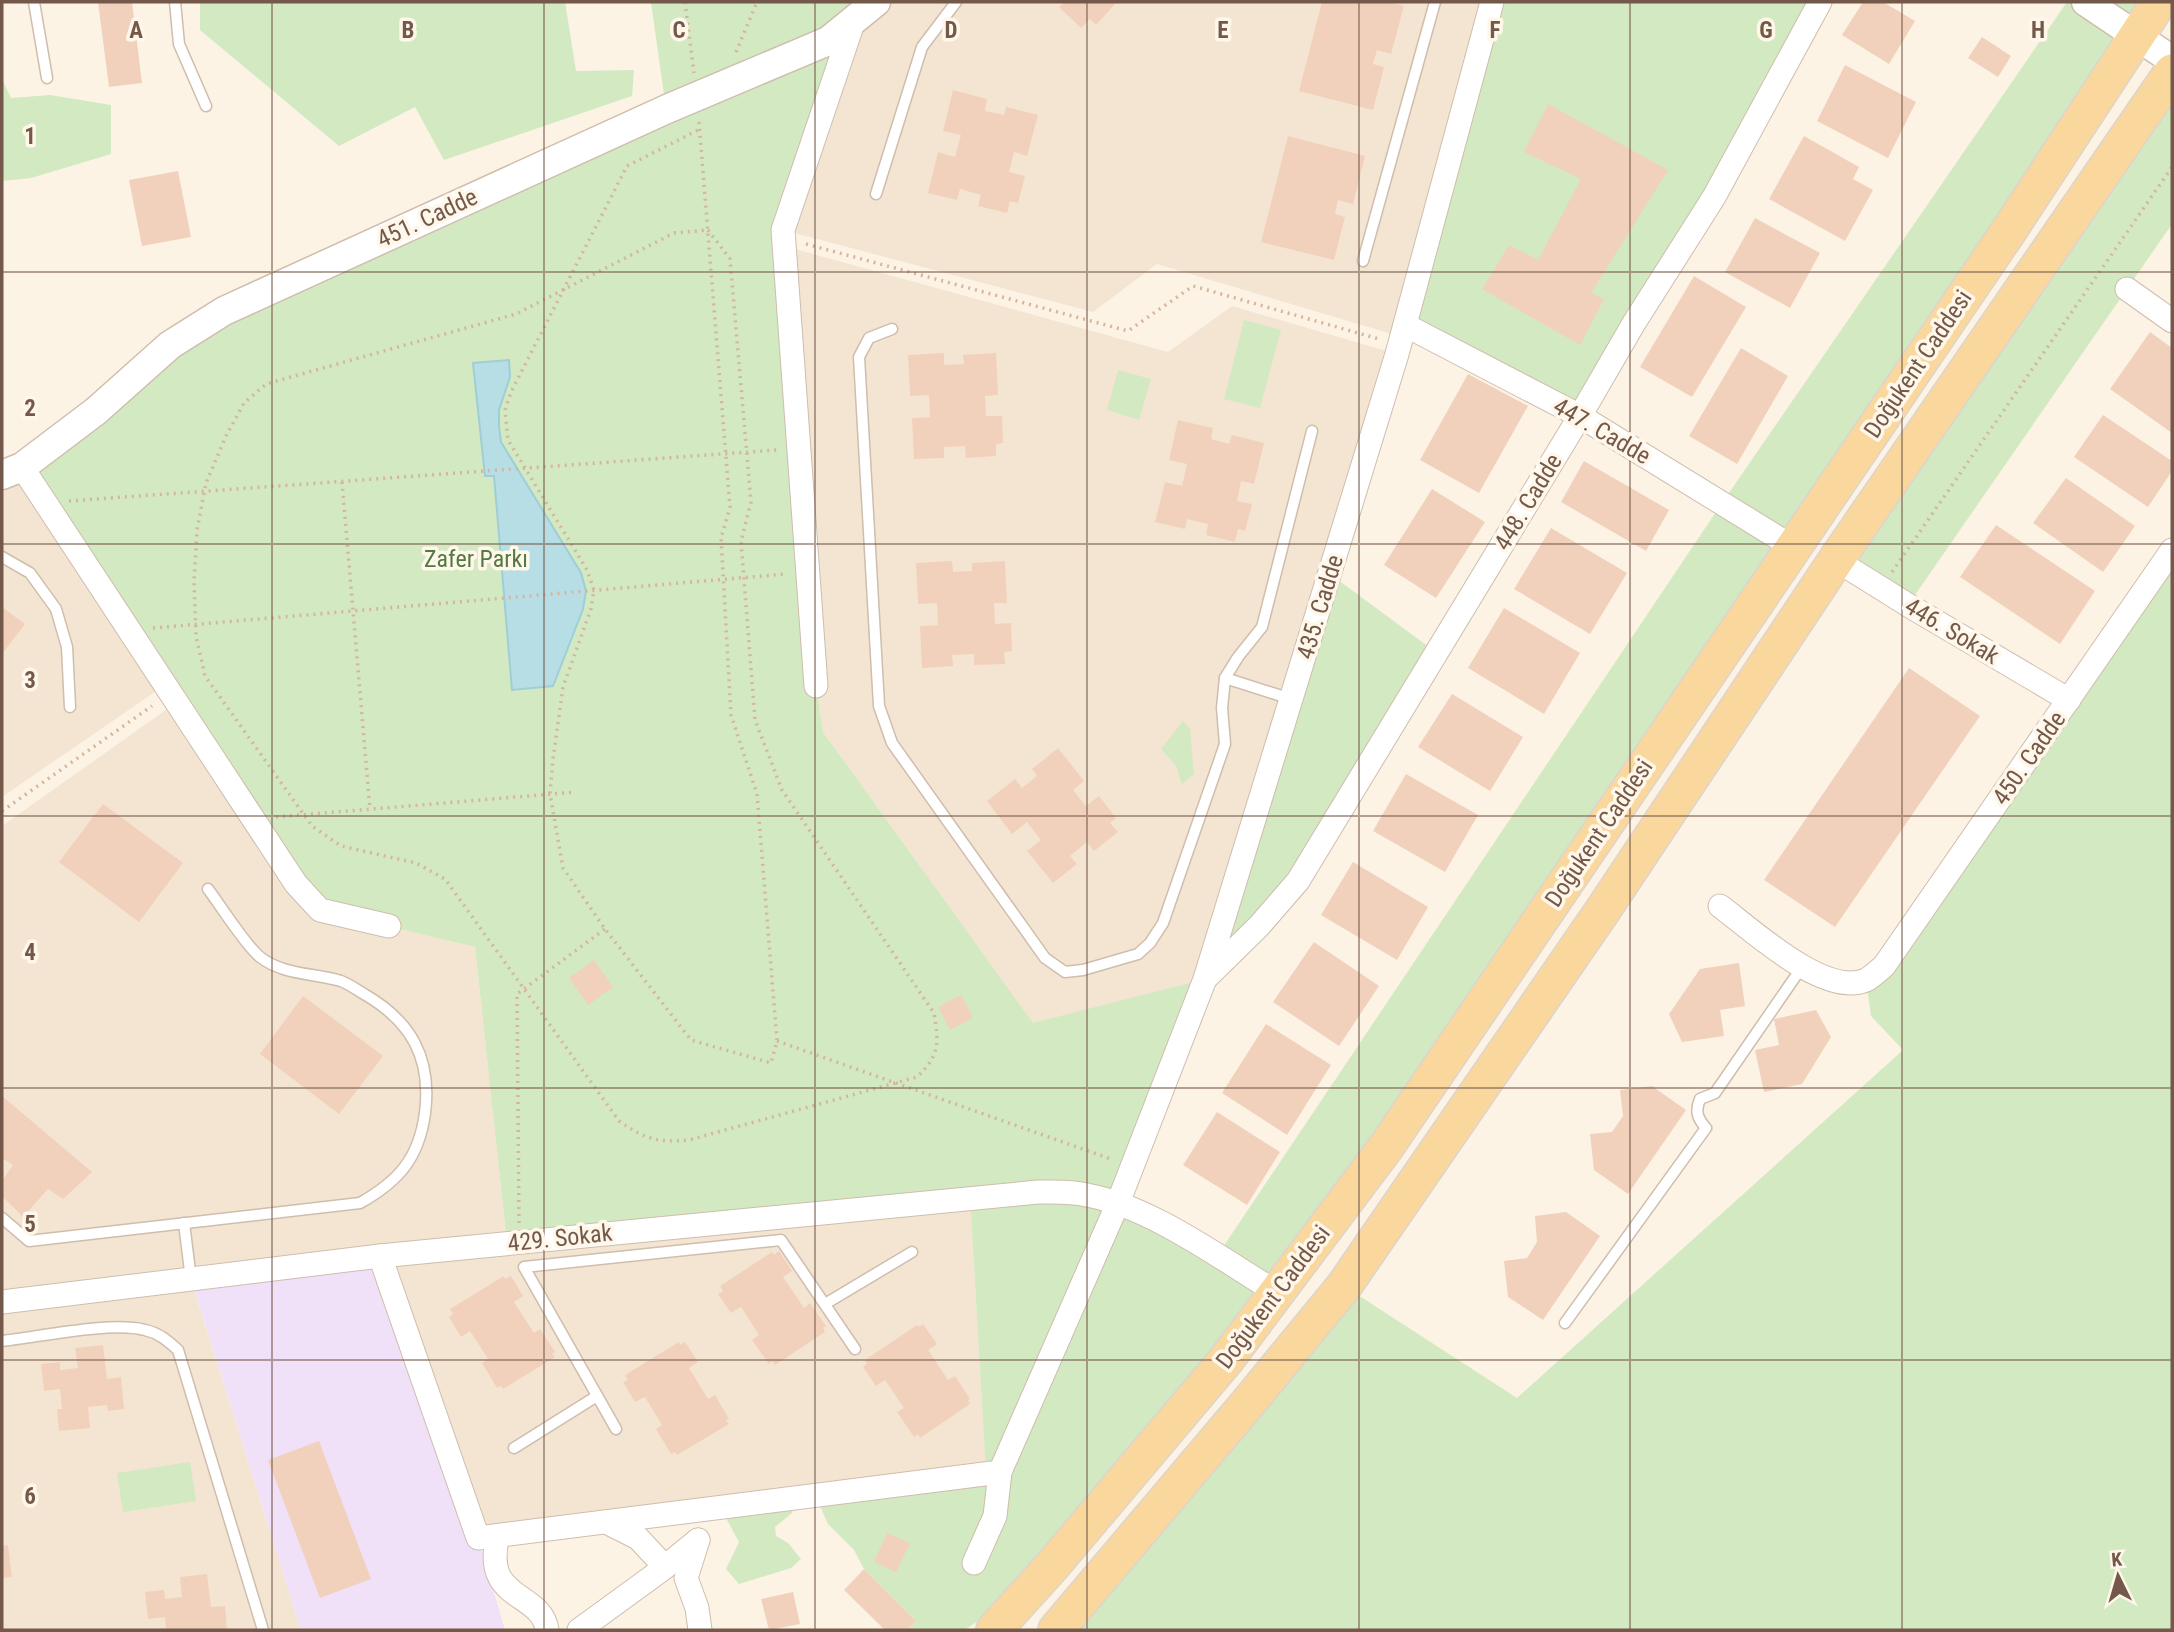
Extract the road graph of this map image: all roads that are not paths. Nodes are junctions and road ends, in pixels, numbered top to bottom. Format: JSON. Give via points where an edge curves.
{"nodes":[{"id":1,"x":34,"y":2,"type":"edge"},
{"id":2,"x":175,"y":2,"type":"edge"},
{"id":3,"x":876,"y":2,"type":"edge"},
{"id":4,"x":956,"y":2,"type":"edge"},
{"id":5,"x":1435,"y":2,"type":"edge"},
{"id":6,"x":1492,"y":2,"type":"edge"},
{"id":7,"x":1820,"y":2,"type":"edge"},
{"id":8,"x":2085,"y":2,"type":"edge"},
{"id":9,"x":2159,"y":2,"type":"edge"},
{"id":10,"x":854,"y":20,"type":"junction"},
{"id":11,"x":2135,"y":35,"type":"junction"},
{"id":12,"x":2172,"y":60,"type":"edge"},
{"id":13,"x":2172,"y":72,"type":"edge"},
{"id":14,"x":47,"y":78,"type":"dead end"},
{"id":15,"x":206,"y":106,"type":"dead end"},
{"id":16,"x":876,"y":194,"type":"dead end"},
{"id":17,"x":1363,"y":261,"type":"dead end"},
{"id":18,"x":2127,"y":289,"type":"dead end"},
{"id":19,"x":2172,"y":321,"type":"edge"},
{"id":20,"x":892,"y":329,"type":"dead end"},
{"id":21,"x":1402,"y":335,"type":"junction"},
{"id":22,"x":1580,"y":416,"type":"junction"},
{"id":23,"x":1312,"y":430,"type":"dead end"},
{"id":24,"x":12,"y":471,"type":"edge"},
{"id":25,"x":1793,"y":547,"type":"junction"},
{"id":26,"x":2172,"y":550,"type":"edge"},
{"id":27,"x":2,"y":558,"type":"edge"},
{"id":28,"x":1836,"y":560,"type":"junction"},
{"id":29,"x":1226,"y":678,"type":"junction"},
{"id":30,"x":816,"y":686,"type":"dead end"},
{"id":31,"x":1291,"y":699,"type":"junction"},
{"id":32,"x":2069,"y":700,"type":"junction"},
{"id":33,"x":70,"y":707,"type":"dead end"},
{"id":34,"x":208,"y":890,"type":"dead end"},
{"id":35,"x":1720,"y":906,"type":"dead end"},
{"id":36,"x":389,"y":926,"type":"dead end"},
{"id":37,"x":1802,"y":967,"type":"junction"},
{"id":38,"x":1205,"y":979,"type":"junction"},
{"id":39,"x":1118,"y":1203,"type":"junction"},
{"id":40,"x":2,"y":1218,"type":"edge"},
{"id":41,"x":184,"y":1223,"type":"junction"},
{"id":42,"x":655,"y":1229,"type":"junction"},
{"id":43,"x":912,"y":1252,"type":"dead end"},
{"id":44,"x":657,"y":1253,"type":"junction"},
{"id":45,"x":380,"y":1256,"type":"junction"},
{"id":46,"x":191,"y":1279,"type":"junction"},
{"id":47,"x":1278,"y":1293,"type":"junction"},
{"id":48,"x":2,"y":1302,"type":"edge"},
{"id":49,"x":825,"y":1304,"type":"junction"},
{"id":50,"x":1565,"y":1323,"type":"dead end"},
{"id":51,"x":2,"y":1341,"type":"edge"},
{"id":52,"x":855,"y":1349,"type":"dead end"},
{"id":53,"x":597,"y":1396,"type":"junction"},
{"id":54,"x":616,"y":1429,"type":"dead end"},
{"id":55,"x":514,"y":1448,"type":"dead end"},
{"id":56,"x":1000,"y":1472,"type":"junction"},
{"id":57,"x":720,"y":1507,"type":"junction"},
{"id":58,"x":606,"y":1522,"type":"junction"},
{"id":59,"x":498,"y":1536,"type":"junction"},
{"id":60,"x":698,"y":1540,"type":"junction"},
{"id":61,"x":974,"y":1563,"type":"dead end"},
{"id":62,"x":665,"y":1567,"type":"junction"},
{"id":63,"x":263,"y":1630,"type":"edge"},
{"id":64,"x":547,"y":1630,"type":"edge"},
{"id":65,"x":579,"y":1630,"type":"edge"},
{"id":66,"x":700,"y":1630,"type":"edge"},
{"id":67,"x":994,"y":1630,"type":"edge"},
{"id":68,"x":1056,"y":1630,"type":"edge"}],
"edges":[{"from":1,"to":14,"type":"lane"},
{"from":2,"to":15,"type":"lane","via":[[178,44]]},
{"from":3,"to":10,"type":"street","name":"451. Cadde"},
{"from":4,"to":16,"type":"lane","via":[[922,47]]},
{"from":5,"to":17,"type":"lane"},
{"from":6,"to":21,"type":"street","name":"435. Cadde"},
{"from":7,"to":22,"type":"street","name":"448. Cadde","via":[[1714,197]]},
{"from":8,"to":11,"type":"street"},
{"from":9,"to":11,"type":"main road","name":"Doğukent Caddesi"},
{"from":10,"to":24,"type":"street","name":"451. Cadde","via":[[828,41],[224,311],[170,345],[96,411]]},
{"from":10,"to":30,"type":"street","via":[[783,229]]},
{"from":11,"to":12,"type":"street"},
{"from":11,"to":25,"type":"main road","name":"Doğukent Caddesi","via":[[2010,229]]},
{"from":13,"to":28,"type":"main road","name":"Doğukent Caddesi"},
{"from":18,"to":19,"type":"street"},
{"from":20,"to":29,"type":"lane","via":[[869,338],[859,357],[879,706],[892,743],[1045,958],[1065,972],[1138,954],[1163,923],[1225,744],[1222,708]]},
{"from":21,"to":22,"type":"street","name":"447. Cadde"},
{"from":21,"to":31,"type":"street","name":"435. Cadde"},
{"from":22,"to":25,"type":"street","name":"447. Cadde"},
{"from":22,"to":38,"type":"street","name":"448. Cadde","via":[[1298,881]]},
{"from":23,"to":29,"type":"lane","via":[[1262,627]]},
{"from":24,"to":36,"type":"street","via":[[46,503],[296,884],[320,910]]},
{"from":25,"to":47,"type":"main road","name":"Doğukent Caddesi","via":[[1386,1147]]},
{"from":26,"to":32,"type":"street","name":"450. Cadde"},
{"from":27,"to":33,"type":"lane","via":[[30,573],[56,608],[67,647]]},
{"from":28,"to":32,"type":"street","name":"446. Sokak"},
{"from":28,"to":68,"type":"main road","name":"Doğukent Caddesi","via":[[1604,910],[1343,1286]]},
{"from":29,"to":31,"type":"lane"},
{"from":31,"to":38,"type":"street","name":"435. Cadde"},
{"from":32,"to":37,"type":"street","name":"450. Cadde","via":[[1884,966],[1866,980],[1840,983]]},
{"from":34,"to":41,"type":"lane","via":[[258,956],[281,970],[344,982],[376,1000],[403,1024],[419,1047],[426,1076],[426,1107],[422,1138],[406,1165],[386,1189],[360,1203]]},
{"from":35,"to":37,"type":"street"},
{"from":37,"to":50,"type":"lane","via":[[1715,1093],[1700,1099],[1696,1109],[1706,1128]]},
{"from":38,"to":39,"type":"street","name":"435. Cadde"},
{"from":39,"to":42,"type":"street","name":"429. Sokak","via":[[1070,1193],[1022,1193]]},
{"from":39,"to":47,"type":"street","name":"429. Sokak","via":[[1166,1225]]},
{"from":39,"to":56,"type":"street","name":"435. Cadde"},
{"from":40,"to":41,"type":"lane","via":[[29,1241]]},
{"from":41,"to":46,"type":"lane"},
{"from":42,"to":44,"type":"lane"},
{"from":42,"to":45,"type":"street","name":"429. Sokak"},
{"from":43,"to":49,"type":"lane"},
{"from":44,"to":49,"type":"lane","via":[[781,1240]]},
{"from":44,"to":53,"type":"lane","via":[[524,1267]]},
{"from":45,"to":46,"type":"street","name":"429. Sokak"},
{"from":45,"to":59,"type":"street","via":[[478,1538]]},
{"from":46,"to":48,"type":"street","name":"429. Sokak"},
{"from":47,"to":67,"type":"main road","name":"Doğukent Caddesi","via":[[1174,1422]]},
{"from":49,"to":52,"type":"lane"},
{"from":51,"to":63,"type":"lane","via":[[117,1327],[164,1337],[177,1350]]},
{"from":53,"to":54,"type":"lane"},
{"from":53,"to":55,"type":"lane"},
{"from":56,"to":57,"type":"street"},
{"from":56,"to":61,"type":"street","name":"435. Cadde","via":[[995,1516]]},
{"from":57,"to":58,"type":"street"},
{"from":57,"to":60,"type":"street"},
{"from":58,"to":59,"type":"street"},
{"from":58,"to":62,"type":"street","via":[[638,1538]]},
{"from":59,"to":64,"type":"street","via":[[495,1568],[505,1586],[543,1617]]},
{"from":60,"to":62,"type":"street"},
{"from":60,"to":66,"type":"street","via":[[686,1578]]},
{"from":62,"to":65,"type":"street"}]}
